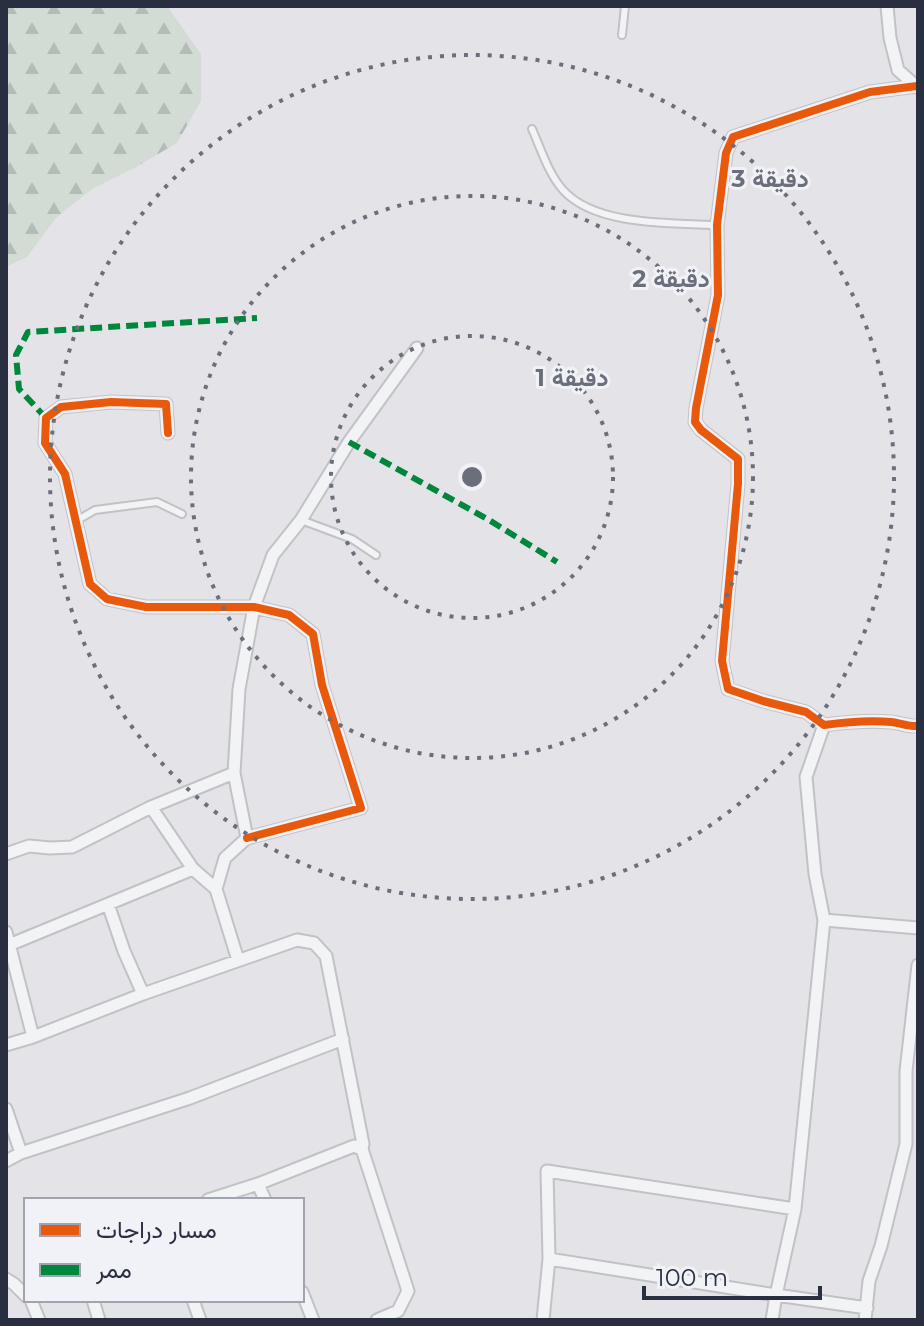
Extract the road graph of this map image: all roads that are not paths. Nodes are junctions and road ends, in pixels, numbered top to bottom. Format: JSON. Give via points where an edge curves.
{"nodes":[{"id":1,"x":625,"y":6,"type":"edge"},
{"id":2,"x":887,"y":6,"type":"edge"},
{"id":3,"x":622,"y":35,"type":"dead end"},
{"id":4,"x":917,"y":87,"type":"edge"},
{"id":5,"x":532,"y":129,"type":"dead end"},
{"id":6,"x":717,"y":225,"type":"junction"},
{"id":7,"x":417,"y":348,"type":"dead end"},
{"id":8,"x":168,"y":433,"type":"dead end"},
{"id":9,"x":182,"y":514,"type":"dead end"},
{"id":10,"x":301,"y":520,"type":"junction"},
{"id":11,"x":76,"y":521,"type":"junction"},
{"id":12,"x":376,"y":555,"type":"dead end"},
{"id":13,"x":254,"y":607,"type":"junction"},
{"id":14,"x":824,"y":725,"type":"junction"},
{"id":15,"x":918,"y":726,"type":"edge"},
{"id":16,"x":234,"y":773,"type":"junction"},
{"id":17,"x":151,"y":807,"type":"junction"},
{"id":18,"x":247,"y":838,"type":"junction"},
{"id":19,"x":6,"y":854,"type":"edge"},
{"id":20,"x":193,"y":869,"type":"junction"},
{"id":21,"x":216,"y":889,"type":"junction"},
{"id":22,"x":108,"y":904,"type":"junction"},
{"id":23,"x":824,"y":920,"type":"junction"},
{"id":24,"x":918,"y":928,"type":"edge"},
{"id":25,"x":8,"y":944,"type":"edge"},
{"id":26,"x":238,"y":960,"type":"junction"},
{"id":27,"x":918,"y":965,"type":"edge"},
{"id":28,"x":143,"y":994,"type":"junction"},
{"id":29,"x":33,"y":1037,"type":"junction"},
{"id":30,"x":343,"y":1039,"type":"junction"},
{"id":31,"x":6,"y":1045,"type":"edge"},
{"id":32,"x":6,"y":1109,"type":"edge"},
{"id":33,"x":12,"y":1140,"type":"edge"},
{"id":34,"x":362,"y":1149,"type":"junction"},
{"id":35,"x":21,"y":1153,"type":"junction"},
{"id":36,"x":6,"y":1161,"type":"edge"},
{"id":37,"x":258,"y":1184,"type":"junction"},
{"id":38,"x":214,"y":1198,"type":"edge"},
{"id":39,"x":264,"y":1198,"type":"edge"},
{"id":40,"x":795,"y":1209,"type":"junction"},
{"id":41,"x":549,"y":1259,"type":"junction"},
{"id":42,"x":6,"y":1279,"type":"edge"},
{"id":43,"x":24,"y":1294,"type":"edge"},
{"id":44,"x":776,"y":1295,"type":"junction"},
{"id":45,"x":304,"y":1297,"type":"edge"},
{"id":46,"x":866,"y":1314,"type":"edge"},
{"id":47,"x":313,"y":1320,"type":"edge"},
{"id":48,"x":377,"y":1320,"type":"edge"},
{"id":49,"x":543,"y":1320,"type":"edge"},
{"id":50,"x":772,"y":1320,"type":"edge"}],
"edges":[{"from":1,"to":3,"type":"lane"},
{"from":2,"to":4,"type":"street","via":[[898,70]]},
{"from":4,"to":6,"type":"street","via":[[870,92],[733,137],[726,153]]},
{"from":5,"to":6,"type":"lane","via":[[551,174],[581,205],[606,216]]},
{"from":6,"to":14,"type":"street","via":[[718,295],[695,422],[738,459],[722,661],[728,689],[806,712]]},
{"from":7,"to":10,"type":"street"},
{"from":8,"to":11,"type":"street","via":[[166,404],[61,407],[46,418],[45,443],[65,474]]},
{"from":9,"to":11,"type":"lane","via":[[157,502],[95,510]]},
{"from":10,"to":12,"type":"lane","via":[[352,539]]},
{"from":10,"to":13,"type":"street","via":[[273,555]]},
{"from":11,"to":13,"type":"street","via":[[90,584],[107,599],[146,607]]},
{"from":13,"to":16,"type":"street","via":[[239,689]]},
{"from":13,"to":18,"type":"street","via":[[289,615],[313,634],[322,685],[361,808]]},
{"from":14,"to":15,"type":"street","via":[[853,721]]},
{"from":14,"to":23,"type":"street","via":[[806,777]]},
{"from":16,"to":17,"type":"street"},
{"from":16,"to":18,"type":"street"},
{"from":17,"to":19,"type":"street","via":[[72,847],[29,846]]},
{"from":17,"to":20,"type":"street"},
{"from":18,"to":21,"type":"street","via":[[225,858]]},
{"from":20,"to":21,"type":"street"},
{"from":20,"to":22,"type":"street"},
{"from":21,"to":26,"type":"street"},
{"from":22,"to":25,"type":"street"},
{"from":22,"to":28,"type":"street"},
{"from":23,"to":24,"type":"street"},
{"from":23,"to":40,"type":"street"},
{"from":25,"to":29,"type":"street"},
{"from":26,"to":28,"type":"street"},
{"from":26,"to":30,"type":"street","via":[[297,940],[314,943],[326,956]]},
{"from":27,"to":46,"type":"street","via":[[906,1071],[906,1144],[869,1281]]},
{"from":28,"to":29,"type":"street"},
{"from":29,"to":31,"type":"street"},
{"from":30,"to":34,"type":"street"},
{"from":30,"to":35,"type":"street","via":[[190,1098]]},
{"from":32,"to":33,"type":"street"},
{"from":33,"to":35,"type":"street"},
{"from":34,"to":37,"type":"street","via":[[354,1146]]},
{"from":34,"to":48,"type":"street","via":[[408,1291],[398,1311]]},
{"from":35,"to":36,"type":"street"},
{"from":37,"to":38,"type":"street"},
{"from":37,"to":39,"type":"street"},
{"from":40,"to":41,"type":"street","via":[[547,1171]]},
{"from":40,"to":44,"type":"street"},
{"from":41,"to":44,"type":"street"},
{"from":41,"to":49,"type":"street"},
{"from":42,"to":43,"type":"street"},
{"from":44,"to":46,"type":"street"},
{"from":44,"to":50,"type":"street"},
{"from":45,"to":47,"type":"street"}]}
